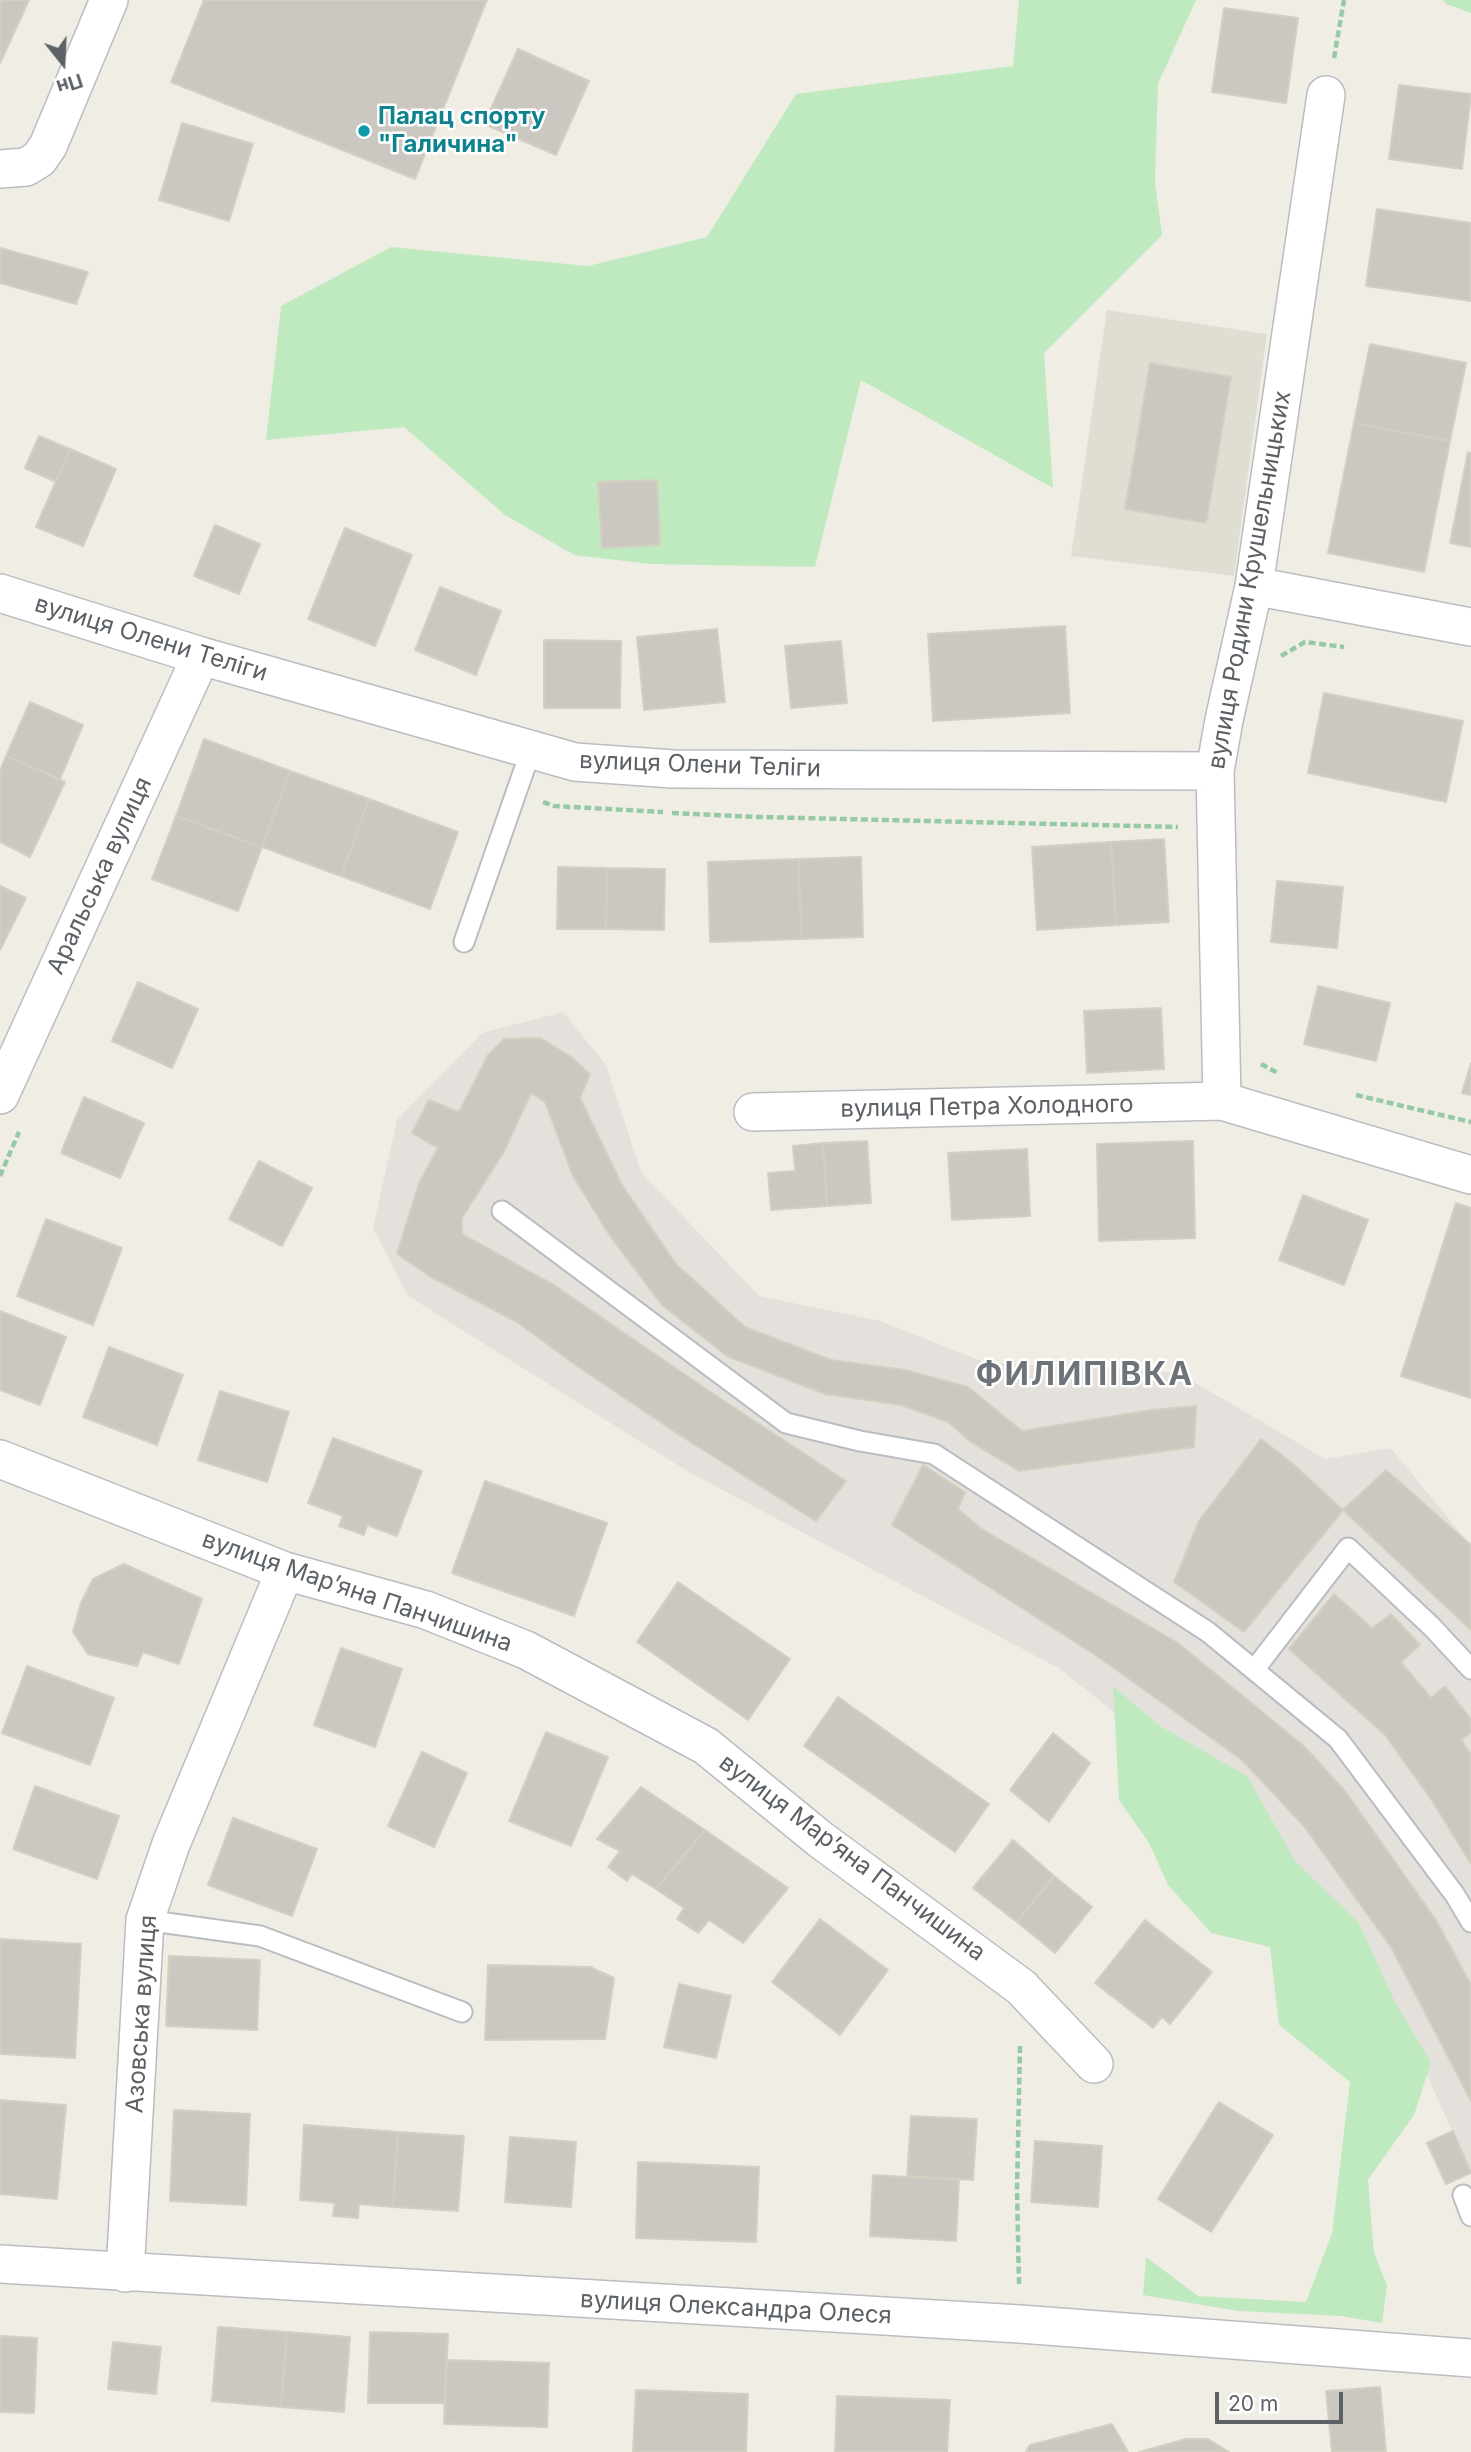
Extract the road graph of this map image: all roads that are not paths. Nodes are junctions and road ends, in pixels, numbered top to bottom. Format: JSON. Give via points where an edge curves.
{"nodes":[{"id":1,"x":109,"y":0,"type":"edge"},
{"id":2,"x":1326,"y":95,"type":"road end"},
{"id":3,"x":0,"y":169,"type":"edge"},
{"id":4,"x":1254,"y":586,"type":"junction"},
{"id":5,"x":0,"y":593,"type":"edge"},
{"id":6,"x":1471,"y":627,"type":"edge"},
{"id":7,"x":201,"y":656,"type":"junction"},
{"id":8,"x":531,"y":750,"type":"junction"},
{"id":9,"x":1215,"y":771,"type":"junction"},
{"id":10,"x":464,"y":942,"type":"dead end"},
{"id":11,"x":0,"y":1095,"type":"edge"},
{"id":12,"x":1222,"y":1101,"type":"junction"},
{"id":13,"x":753,"y":1112,"type":"dead end"},
{"id":14,"x":1471,"y":1175,"type":"edge"},
{"id":15,"x":502,"y":1211,"type":"dead end"},
{"id":16,"x":0,"y":1459,"type":"edge"},
{"id":17,"x":285,"y":1571,"type":"junction"},
{"id":18,"x":1471,"y":1669,"type":"edge"},
{"id":19,"x":1254,"y":1670,"type":"junction"},
{"id":20,"x":145,"y":1920,"type":"junction"},
{"id":21,"x":1471,"y":1922,"type":"edge"},
{"id":22,"x":462,"y":2012,"type":"dead end"},
{"id":23,"x":1094,"y":2064,"type":"dead end"},
{"id":24,"x":1462,"y":2195,"type":"dead end"},
{"id":25,"x":1471,"y":2216,"type":"edge"},
{"id":26,"x":0,"y":2264,"type":"edge"},
{"id":27,"x":125,"y":2273,"type":"junction"},
{"id":28,"x":1471,"y":2358,"type":"edge"}],
"edges":[{"from":1,"to":3,"type":"street","via":[[48,146],[26,167]]},
{"from":2,"to":4,"type":"street","name":"вулиця Родини Крушельницьких"},
{"from":4,"to":6,"type":"street"},
{"from":4,"to":9,"type":"street","name":"вулиця Родини Крушельницьких"},
{"from":5,"to":7,"type":"street","name":"вулиця Олени Теліги"},
{"from":7,"to":8,"type":"street","name":"вулиця Олени Теліги"},
{"from":7,"to":11,"type":"street","name":"Аральська вулиця"},
{"from":8,"to":9,"type":"street","name":"вулиця Олени Теліги","via":[[575,762],[673,769]]},
{"from":8,"to":10,"type":"lane"},
{"from":9,"to":12,"type":"street","name":"вулиця Родини Крушельницьких"},
{"from":12,"to":13,"type":"street","name":"вулиця Петра Холодного"},
{"from":12,"to":14,"type":"street"},
{"from":15,"to":19,"type":"lane","via":[[786,1423],[934,1454],[1208,1632]]},
{"from":16,"to":17,"type":"street","name":"вулиця Марʼяна Панчишина"},
{"from":17,"to":20,"type":"street","name":"Азовська вулиця","via":[[171,1844]]},
{"from":17,"to":23,"type":"street","name":"вулиця Марʼяна Панчишина","via":[[426,1610],[526,1650],[706,1746],[821,1840],[1021,1987]]},
{"from":18,"to":19,"type":"lane","via":[[1348,1548]]},
{"from":19,"to":21,"type":"lane","via":[[1338,1739]]},
{"from":20,"to":22,"type":"lane","via":[[260,1936]]},
{"from":20,"to":27,"type":"street","name":"Азовська вулиця"},
{"from":24,"to":25,"type":"lane"},
{"from":26,"to":27,"type":"street","name":"вулиця Олександра Олеся"},
{"from":27,"to":28,"type":"street","name":"вулиця Олександра Олеся","via":[[1020,2324]]}]}
